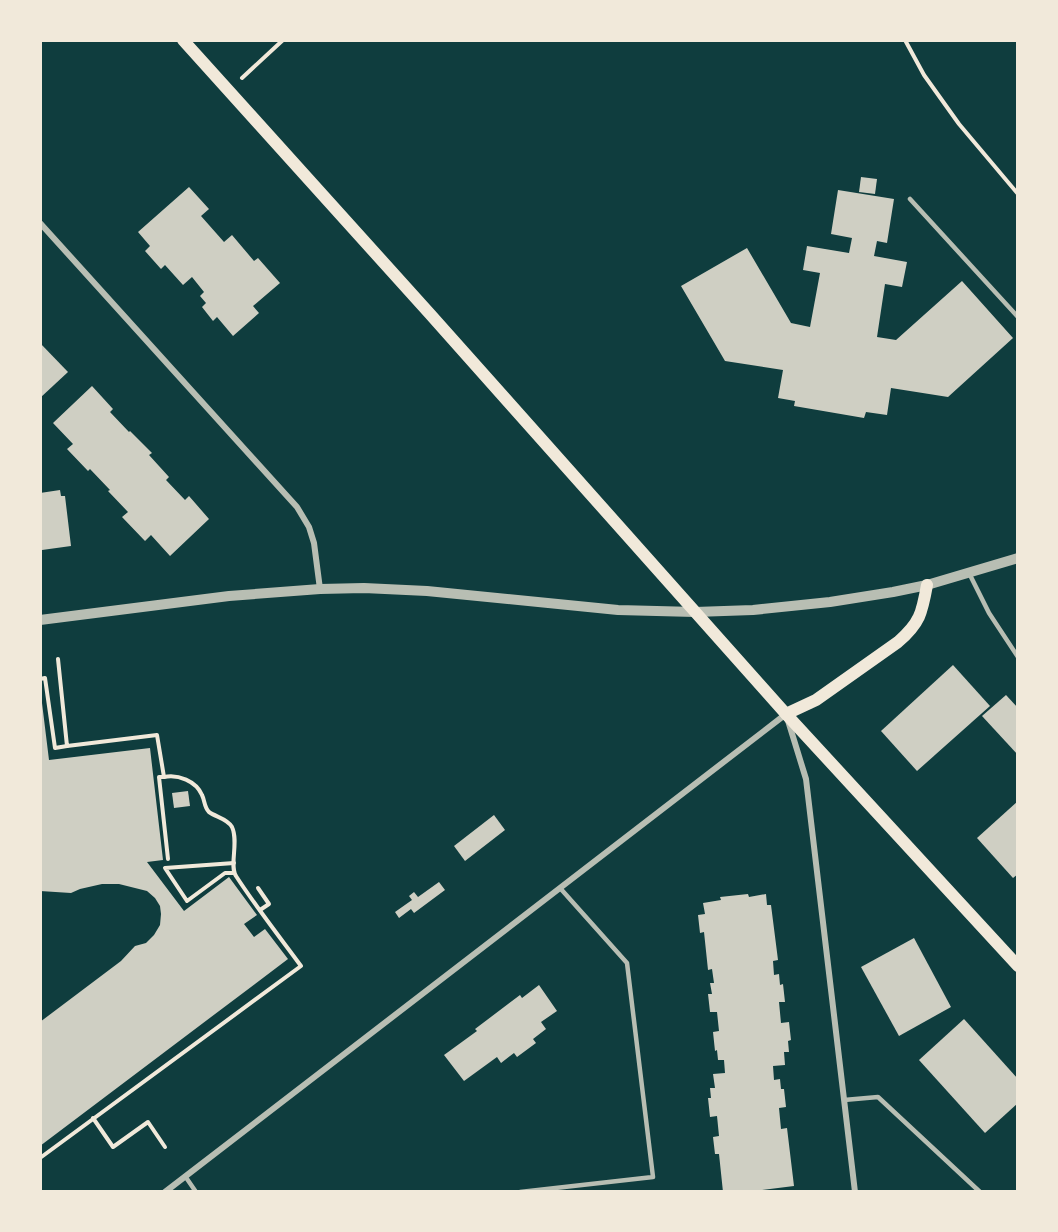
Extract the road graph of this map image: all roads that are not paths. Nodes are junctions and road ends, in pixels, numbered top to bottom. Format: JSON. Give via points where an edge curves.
{"nodes":[{"id":1,"x":183,"y":40,"type":"edge"},
{"id":2,"x":910,"y":199,"type":"dead end"},
{"id":3,"x":40,"y":223,"type":"edge"},
{"id":4,"x":1017,"y":317,"type":"edge"},
{"id":5,"x":1017,"y":558,"type":"edge"},
{"id":6,"x":969,"y":573,"type":"junction"},
{"id":7,"x":927,"y":585,"type":"junction"},
{"id":8,"x":320,"y":589,"type":"junction"},
{"id":9,"x":695,"y":612,"type":"junction"},
{"id":10,"x":40,"y":620,"type":"edge"},
{"id":11,"x":1017,"y":657,"type":"edge"},
{"id":12,"x":786,"y":714,"type":"junction"},
{"id":13,"x":561,"y":888,"type":"junction"},
{"id":14,"x":1017,"y":966,"type":"edge"},
{"id":15,"x":844,"y":1100,"type":"junction"},
{"id":16,"x":184,"y":1176,"type":"junction"},
{"id":17,"x":165,"y":1191,"type":"edge"},
{"id":18,"x":196,"y":1191,"type":"edge"},
{"id":19,"x":520,"y":1191,"type":"edge"},
{"id":20,"x":855,"y":1191,"type":"edge"},
{"id":21,"x":980,"y":1191,"type":"edge"}],
"edges":[{"from":1,"to":9,"type":"main road"},
{"from":2,"to":4,"type":"lane"},
{"from":3,"to":8,"type":"street","via":[[297,507],[314,543]]},
{"from":5,"to":6,"type":"street"},
{"from":6,"to":7,"type":"street"},
{"from":6,"to":11,"type":"lane"},
{"from":7,"to":9,"type":"street","via":[[795,607]]},
{"from":7,"to":12,"type":"main road","via":[[919,619],[911,631],[816,700]]},
{"from":8,"to":9,"type":"street","via":[[427,591],[618,610]]},
{"from":8,"to":10,"type":"street"},
{"from":9,"to":12,"type":"main road"},
{"from":12,"to":13,"type":"street"},
{"from":12,"to":14,"type":"main road"},
{"from":12,"to":15,"type":"street","via":[[806,779]]},
{"from":13,"to":16,"type":"street"},
{"from":13,"to":19,"type":"lane","via":[[627,963],[654,1177]]},
{"from":15,"to":20,"type":"street"},
{"from":15,"to":21,"type":"lane","via":[[879,1097]]},
{"from":16,"to":17,"type":"street"},
{"from":16,"to":18,"type":"lane"}]}
